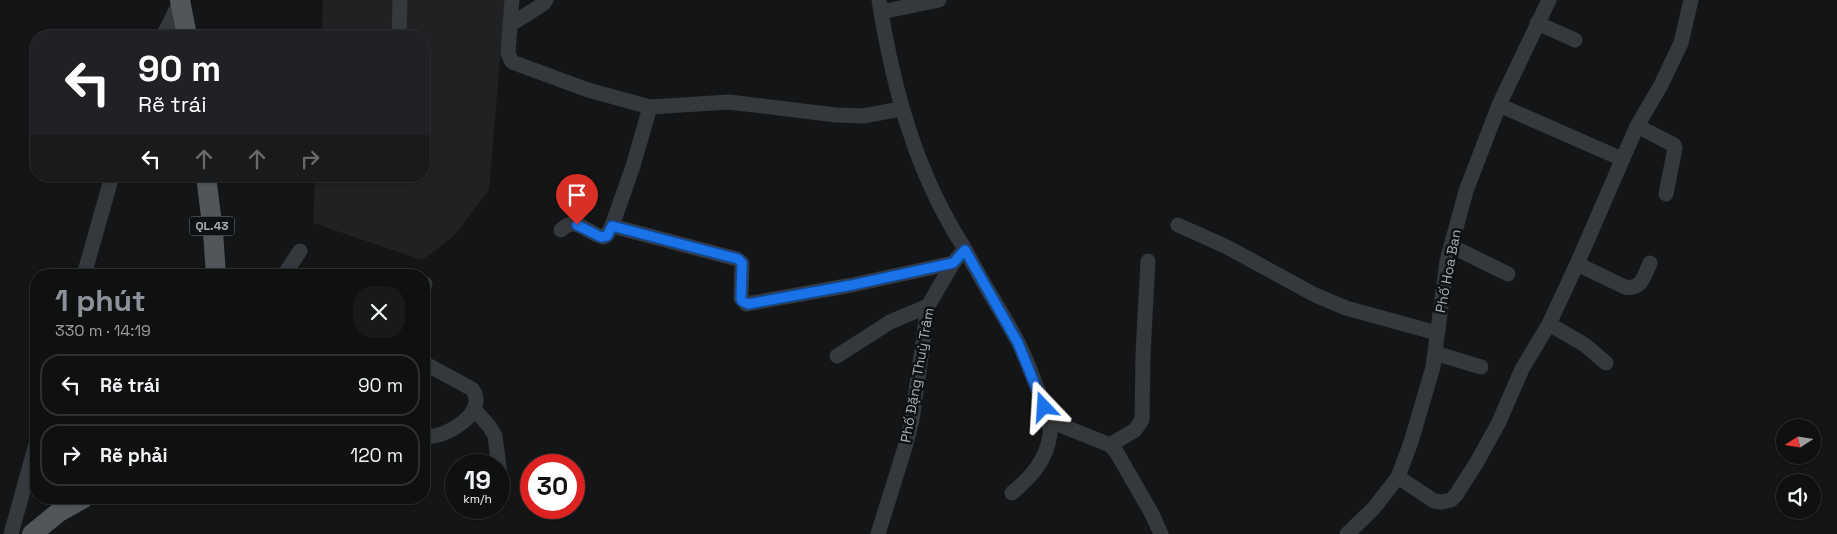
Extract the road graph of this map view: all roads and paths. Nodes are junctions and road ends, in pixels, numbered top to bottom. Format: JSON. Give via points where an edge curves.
{"nodes":[{"id":1,"x":400,"y":0,"type":"edge"},
{"id":2,"x":512,"y":0,"type":"edge"},
{"id":3,"x":546,"y":0,"type":"edge"},
{"id":4,"x":939,"y":0,"type":"edge"},
{"id":5,"x":1549,"y":0,"type":"edge"},
{"id":6,"x":1691,"y":0,"type":"edge"},
{"id":7,"x":180,"y":1,"type":"edge"},
{"id":8,"x":880,"y":6,"type":"edge"},
{"id":9,"x":1538,"y":23,"type":"junction"},
{"id":10,"x":510,"y":25,"type":"junction"},
{"id":11,"x":166,"y":30,"type":"edge"},
{"id":12,"x":186,"y":30,"type":"edge"},
{"id":13,"x":399,"y":30,"type":"edge"},
{"id":14,"x":1575,"y":40,"type":"dead end"},
{"id":15,"x":1499,"y":105,"type":"junction"},
{"id":16,"x":650,"y":107,"type":"junction"},
{"id":17,"x":901,"y":109,"type":"junction"},
{"id":18,"x":1638,"y":126,"type":"junction"},
{"id":19,"x":1622,"y":159,"type":"junction"},
{"id":20,"x":110,"y":182,"type":"edge"},
{"id":21,"x":207,"y":182,"type":"edge"},
{"id":22,"x":1666,"y":194,"type":"dead end"},
{"id":23,"x":1178,"y":225,"type":"dead end"},
{"id":24,"x":612,"y":226,"type":"junction"},
{"id":25,"x":561,"y":230,"type":"dead end"},
{"id":26,"x":1451,"y":246,"type":"junction"},
{"id":27,"x":965,"y":250,"type":"junction"},
{"id":28,"x":300,"y":251,"type":"dead end"},
{"id":29,"x":1148,"y":261,"type":"dead end"},
{"id":30,"x":953,"y":263,"type":"junction"},
{"id":31,"x":1650,"y":263,"type":"dead end"},
{"id":32,"x":1577,"y":264,"type":"junction"},
{"id":33,"x":86,"y":269,"type":"edge"},
{"id":34,"x":216,"y":269,"type":"edge"},
{"id":35,"x":288,"y":269,"type":"edge"},
{"id":36,"x":1508,"y":274,"type":"dead end"},
{"id":37,"x":928,"y":306,"type":"junction"},
{"id":38,"x":1549,"y":324,"type":"junction"},
{"id":39,"x":1437,"y":333,"type":"junction"},
{"id":40,"x":1435,"y":353,"type":"junction"},
{"id":41,"x":838,"y":356,"type":"dead end"},
{"id":42,"x":1606,"y":363,"type":"dead end"},
{"id":43,"x":430,"y":366,"type":"edge"},
{"id":44,"x":1481,"y":366,"type":"dead end"},
{"id":45,"x":474,"y":409,"type":"junction"},
{"id":46,"x":1050,"y":421,"type":"junction"},
{"id":47,"x":430,"y":436,"type":"edge"},
{"id":48,"x":1110,"y":445,"type":"junction"},
{"id":49,"x":497,"y":454,"type":"edge"},
{"id":50,"x":30,"y":466,"type":"edge"},
{"id":51,"x":1398,"y":477,"type":"junction"},
{"id":52,"x":1012,"y":493,"type":"dead end"},
{"id":53,"x":73,"y":504,"type":"edge"},
{"id":54,"x":11,"y":534,"type":"edge"},
{"id":55,"x":32,"y":534,"type":"edge"},
{"id":56,"x":878,"y":534,"type":"edge"},
{"id":57,"x":1161,"y":534,"type":"edge"},
{"id":58,"x":1347,"y":534,"type":"edge"}],
"edges":[{"from":1,"to":13,"type":"street"},
{"from":2,"to":10,"type":"street"},
{"from":3,"to":10,"type":"street"},
{"from":4,"to":8,"type":"street"},
{"from":5,"to":9,"type":"street","name":"Phố Hoa Ban"},
{"from":6,"to":18,"type":"street","via":[[1681,43]]},
{"from":7,"to":11,"type":"street"},
{"from":7,"to":12,"type":"main road"},
{"from":8,"to":17,"type":"street"},
{"from":9,"to":14,"type":"street"},
{"from":9,"to":15,"type":"street","name":"Phố Hoa Ban"},
{"from":10,"to":16,"type":"street","via":[[508,57],[512,62],[588,90]]},
{"from":15,"to":19,"type":"street"},
{"from":15,"to":26,"type":"street","name":"Phố Hoa Ban","via":[[1466,191]]},
{"from":16,"to":17,"type":"street","via":[[729,102],[863,116]]},
{"from":16,"to":24,"type":"street"},
{"from":17,"to":27,"type":"street","via":[[926,178]]},
{"from":18,"to":19,"type":"street"},
{"from":18,"to":22,"type":"street","via":[[1674,145]]},
{"from":19,"to":32,"type":"street"},
{"from":20,"to":33,"type":"street"},
{"from":21,"to":34,"type":"main road","number":"QL.43"},
{"from":23,"to":39,"type":"street","via":[[1314,295],[1346,308]]},
{"from":24,"to":25,"type":"street","via":[[604,237],[573,224],[567,224]]},
{"from":24,"to":30,"type":"street","via":[[738,259],[742,263],[741,298],[748,304]]},
{"from":26,"to":36,"type":"street"},
{"from":26,"to":39,"type":"street","name":"Phố Hoa Ban"},
{"from":27,"to":30,"type":"street","name":"Phố Đặng Thuỳ Trâm"},
{"from":27,"to":46,"type":"street","via":[[1018,343]]},
{"from":28,"to":35,"type":"street"},
{"from":29,"to":48,"type":"street","via":[[1142,420],[1136,430]]},
{"from":30,"to":37,"type":"street","name":"Phố Đặng Thuỳ Trâm"},
{"from":31,"to":32,"type":"street","via":[[1638,286],[1633,289]]},
{"from":32,"to":38,"type":"street"},
{"from":37,"to":41,"type":"street","via":[[890,322]]},
{"from":37,"to":56,"type":"street","name":"Phố Đặng Thuỳ Trâm","via":[[912,420]]},
{"from":38,"to":42,"type":"street","via":[[1585,345]]},
{"from":38,"to":51,"type":"street","via":[[1522,369],[1477,462],[1450,500],[1434,501]]},
{"from":39,"to":40,"type":"street","name":"Phố Hoa Ban"},
{"from":40,"to":44,"type":"street"},
{"from":40,"to":51,"type":"street","name":"Phố Hoa Ban"},
{"from":43,"to":45,"type":"street","via":[[472,389],[476,397]]},
{"from":45,"to":47,"type":"street","via":[[453,430],[441,436]]},
{"from":45,"to":49,"type":"street","via":[[495,436]]},
{"from":46,"to":48,"type":"street"},
{"from":46,"to":52,"type":"street","via":[[1048,446],[1042,460]]},
{"from":48,"to":57,"type":"street"},
{"from":50,"to":54,"type":"street"},
{"from":51,"to":58,"type":"street","name":"Phố Hoa Ban","via":[[1373,509]]},
{"from":53,"to":55,"type":"main road"}]}
